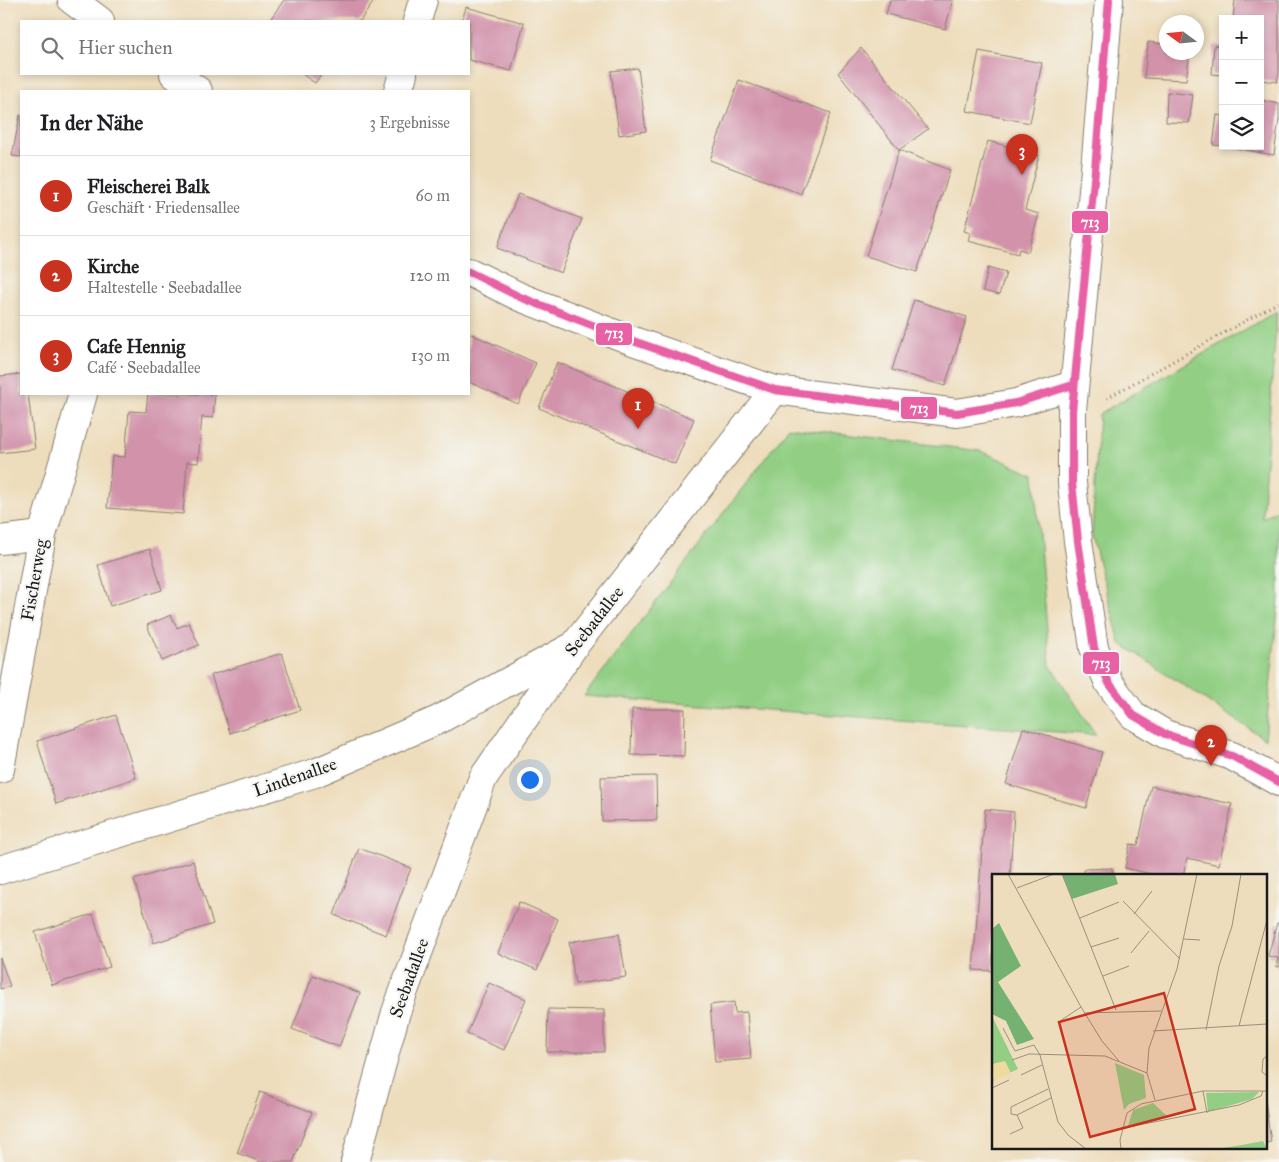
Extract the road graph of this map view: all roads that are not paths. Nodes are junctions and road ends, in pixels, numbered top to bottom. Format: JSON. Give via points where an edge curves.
{"nodes":[{"id":1,"x":72,"y":0,"type":"edge"},
{"id":2,"x":423,"y":0,"type":"edge"},
{"id":3,"x":1109,"y":0,"type":"edge"},
{"id":4,"x":99,"y":20,"type":"edge"},
{"id":5,"x":418,"y":20,"type":"edge"},
{"id":6,"x":403,"y":75,"type":"edge"},
{"id":7,"x":174,"y":80,"type":"edge"},
{"id":8,"x":196,"y":90,"type":"edge"},
{"id":9,"x":398,"y":90,"type":"edge"},
{"id":10,"x":470,"y":272,"type":"edge"},
{"id":11,"x":776,"y":390,"type":"junction"},
{"id":12,"x":83,"y":395,"type":"edge"},
{"id":13,"x":1072,"y":398,"type":"junction"},
{"id":14,"x":42,"y":535,"type":"junction"},
{"id":15,"x":0,"y":540,"type":"edge"},
{"id":16,"x":574,"y":646,"type":"junction"},
{"id":17,"x":0,"y":769,"type":"edge"},
{"id":18,"x":1279,"y":782,"type":"edge"},
{"id":19,"x":0,"y":870,"type":"edge"},
{"id":20,"x":355,"y":1162,"type":"edge"}],
"edges":[{"from":1,"to":4,"type":"street"},
{"from":2,"to":5,"type":"street"},
{"from":3,"to":13,"type":"street"},
{"from":6,"to":9,"type":"street"},
{"from":7,"to":8,"type":"street"},
{"from":10,"to":11,"type":"street","via":[[520,297],[607,331]]},
{"from":11,"to":13,"type":"street","via":[[958,413]]},
{"from":11,"to":16,"type":"street","name":"Seebadallee"},
{"from":12,"to":14,"type":"street","name":"Fischerweg"},
{"from":13,"to":18,"type":"street","via":[[1072,484],[1078,541],[1094,648],[1109,683],[1133,715],[1165,734],[1232,756]]},
{"from":14,"to":15,"type":"street"},
{"from":14,"to":17,"type":"street","name":"Fischerweg"},
{"from":16,"to":19,"type":"street","name":"Lindenallee","via":[[438,720],[315,773]]},
{"from":16,"to":20,"type":"street","name":"Seebadallee","via":[[483,778],[396,1012]]}]}
